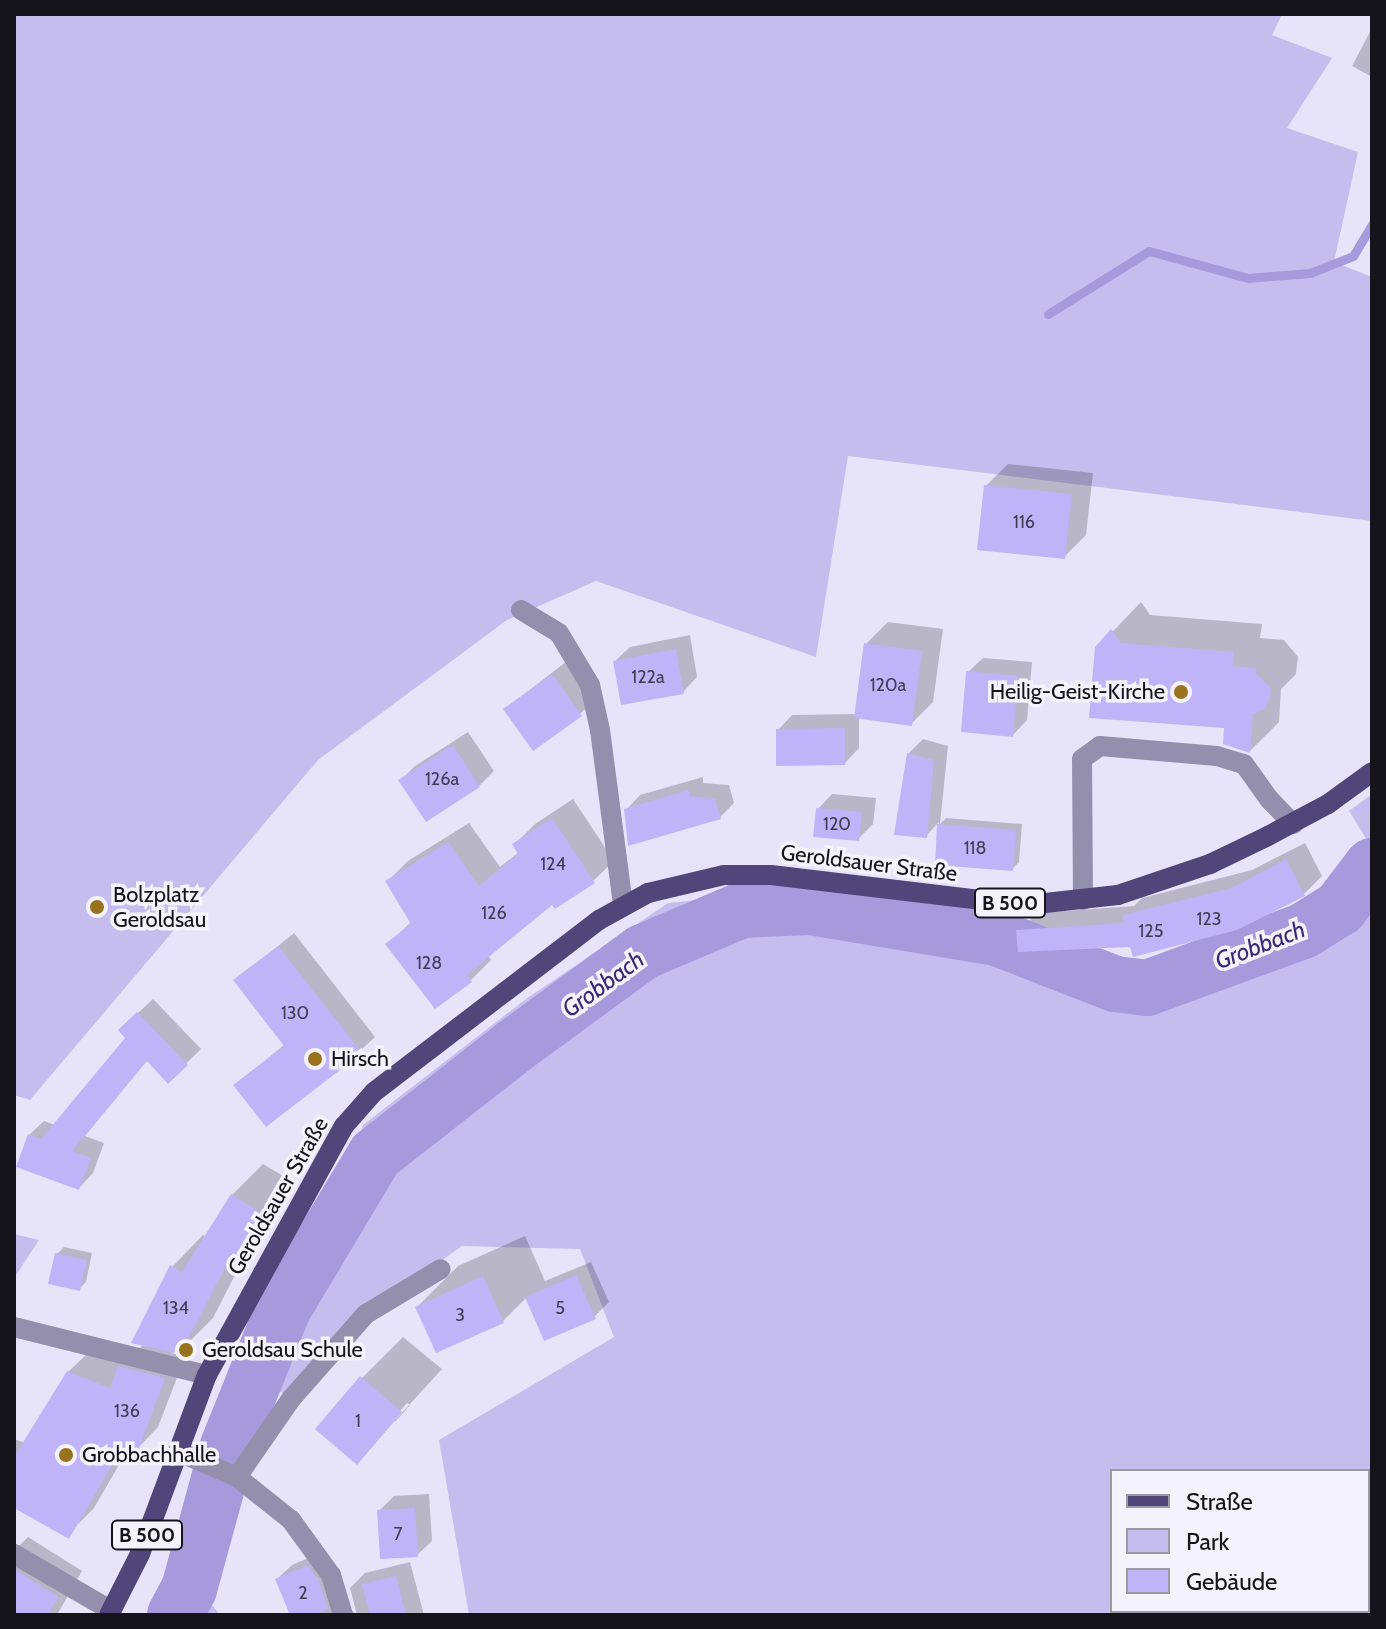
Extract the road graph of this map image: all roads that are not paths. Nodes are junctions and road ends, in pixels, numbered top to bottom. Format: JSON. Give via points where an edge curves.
{"nodes":[{"id":1,"x":521,"y":610,"type":"dead end"},
{"id":2,"x":1372,"y":772,"type":"edge"},
{"id":3,"x":1293,"y":824,"type":"junction"},
{"id":4,"x":1083,"y":900,"type":"junction"},
{"id":5,"x":623,"y":905,"type":"junction"},
{"id":6,"x":441,"y":1269,"type":"dead end"},
{"id":7,"x":14,"y":1327,"type":"edge"},
{"id":8,"x":207,"y":1375,"type":"junction"},
{"id":9,"x":179,"y":1452,"type":"junction"},
{"id":10,"x":237,"y":1477,"type":"junction"},
{"id":11,"x":14,"y":1554,"type":"edge"},
{"id":12,"x":110,"y":1613,"type":"edge"},
{"id":13,"x":343,"y":1615,"type":"edge"}],
"edges":[{"from":1,"to":5,"type":"lane","via":[[559,633],[590,685]]},
{"from":2,"to":3,"type":"main road","name":"Geroldsauer Straße","number":"B 500"},
{"from":3,"to":4,"type":"main road","name":"Geroldsauer Straße","number":"B 500","via":[[1152,886]]},
{"from":3,"to":4,"type":"lane","via":[[1244,764],[1217,756],[1100,746],[1082,759]]},
{"from":4,"to":5,"type":"main road","name":"Geroldsauer Straße","number":"B 500","via":[[1007,903],[747,874],[700,878]]},
{"from":5,"to":8,"type":"main road","name":"Geroldsauer Straße","number":"B 500","via":[[413,1061],[359,1108],[291,1219]]},
{"from":6,"to":10,"type":"lane","via":[[366,1314],[291,1399]]},
{"from":7,"to":8,"type":"lane"},
{"from":8,"to":9,"type":"main road","name":"Geroldsauer Straße","number":"B 500"},
{"from":9,"to":10,"type":"lane"},
{"from":9,"to":12,"type":"main road","name":"Geroldsauer Straße","number":"B 500","via":[[140,1554]]},
{"from":10,"to":13,"type":"lane","via":[[291,1520],[331,1575]]},
{"from":11,"to":12,"type":"lane"}]}
